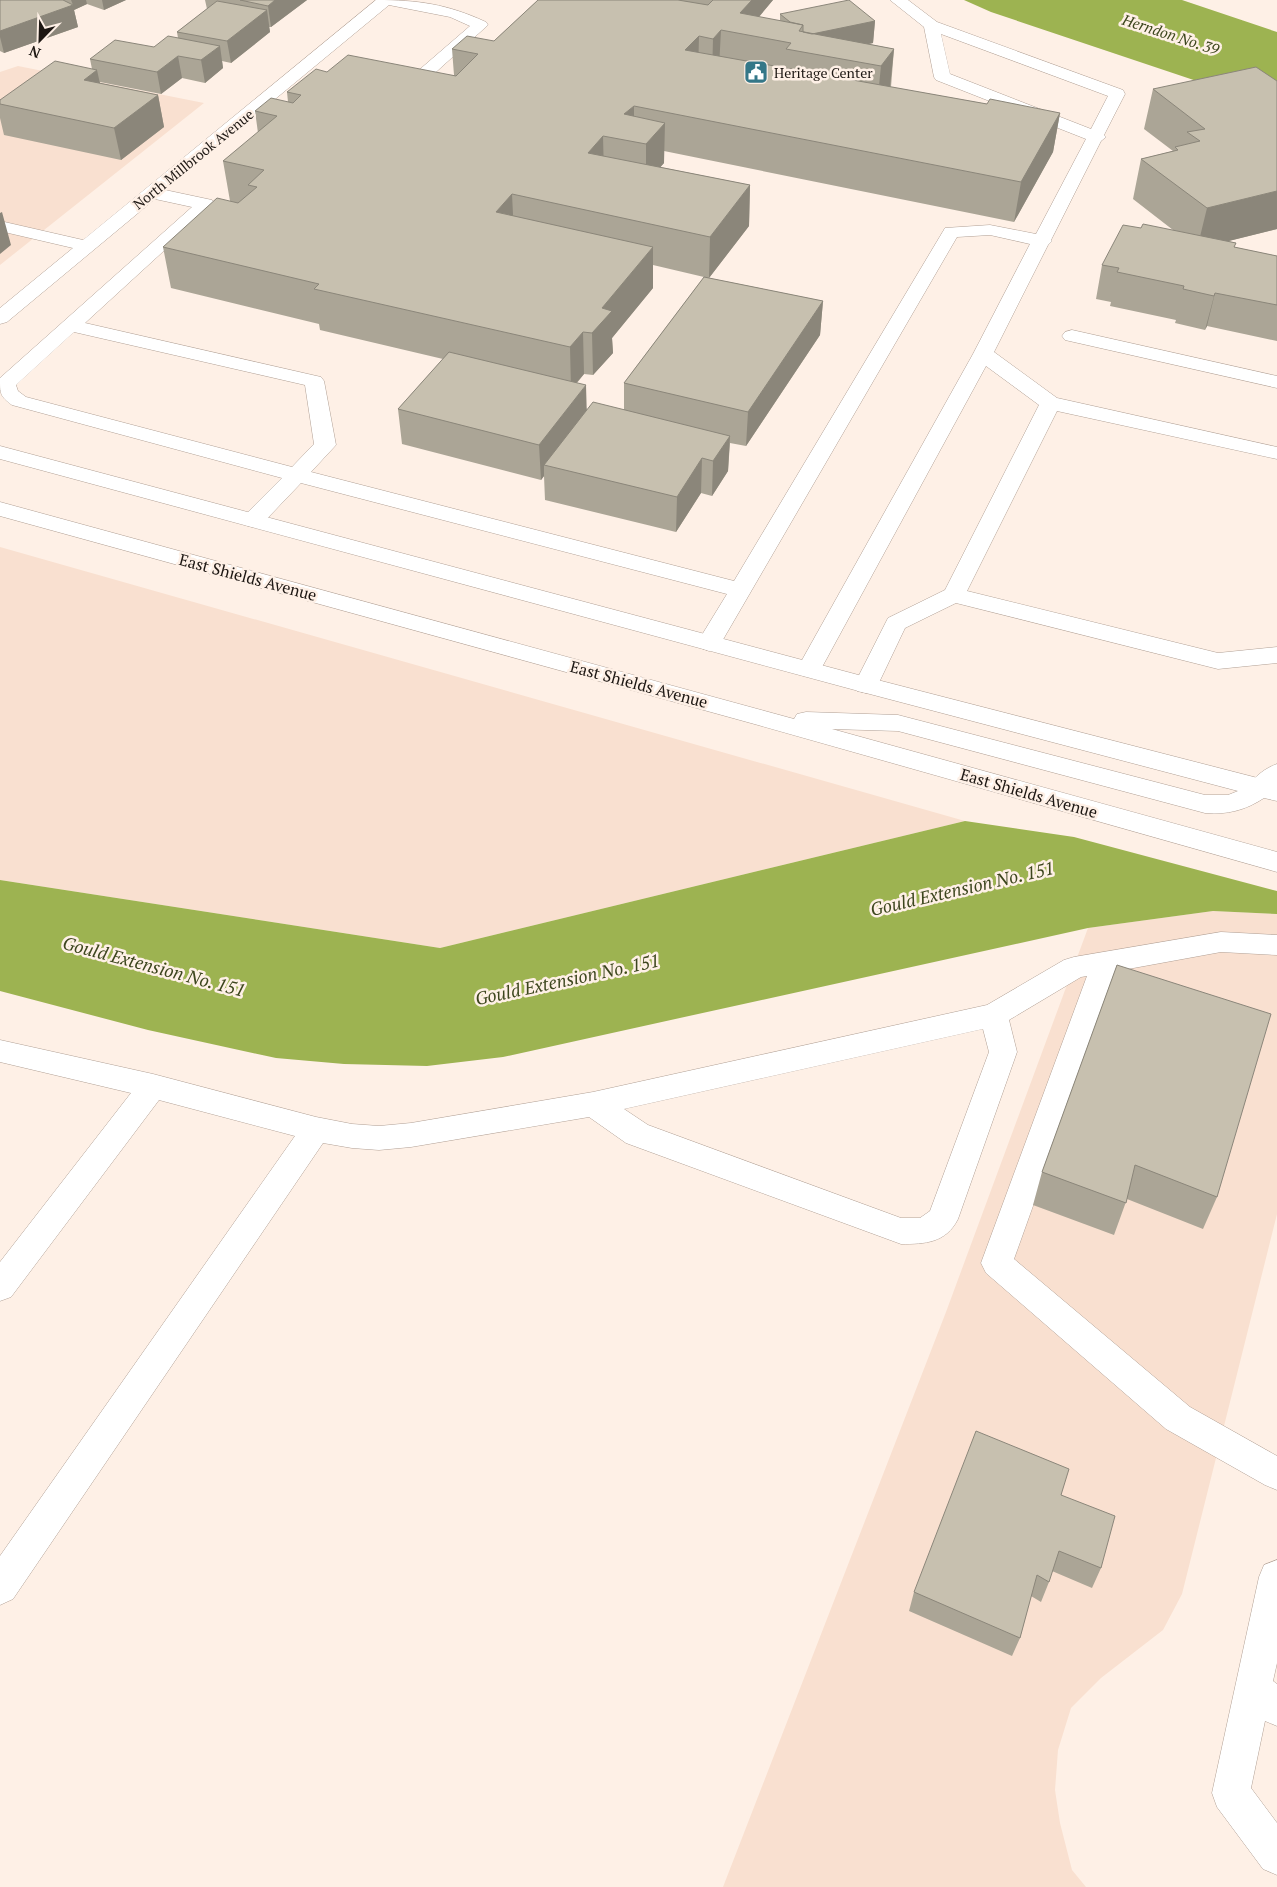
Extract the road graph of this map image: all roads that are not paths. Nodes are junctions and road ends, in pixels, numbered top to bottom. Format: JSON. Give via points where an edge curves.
{"nodes":[{"id":1,"x":387,"y":0,"type":"edge"},
{"id":2,"x":898,"y":0,"type":"edge"},
{"id":3,"x":931,"y":25,"type":"junction"},
{"id":4,"x":289,"y":79,"type":"junction"},
{"id":5,"x":308,"y":83,"type":"edge"},
{"id":6,"x":383,"y":90,"type":"edge"},
{"id":7,"x":1097,"y":137,"type":"junction"},
{"id":8,"x":152,"y":192,"type":"junction"},
{"id":9,"x":0,"y":226,"type":"edge"},
{"id":10,"x":1042,"y":241,"type":"junction"},
{"id":11,"x":86,"y":246,"type":"junction"},
{"id":12,"x":0,"y":318,"type":"edge"},
{"id":13,"x":72,"y":326,"type":"junction"},
{"id":14,"x":1072,"y":336,"type":"dead end"},
{"id":15,"x":983,"y":354,"type":"junction"},
{"id":16,"x":1277,"y":382,"type":"edge"},
{"id":17,"x":1050,"y":403,"type":"junction"},
{"id":18,"x":0,"y":452,"type":"edge"},
{"id":19,"x":1277,"y":453,"type":"edge"},
{"id":20,"x":296,"y":475,"type":"junction"},
{"id":21,"x":0,"y":510,"type":"edge"},
{"id":22,"x":253,"y":520,"type":"junction"},
{"id":23,"x":740,"y":590,"type":"junction"},
{"id":24,"x":954,"y":595,"type":"junction"},
{"id":25,"x":709,"y":642,"type":"junction"},
{"id":26,"x":1277,"y":655,"type":"edge"},
{"id":27,"x":809,"y":669,"type":"junction"},
{"id":28,"x":866,"y":685,"type":"junction"},
{"id":29,"x":762,"y":718,"type":"junction"},
{"id":30,"x":1272,"y":784,"type":"edge"},
{"id":31,"x":1277,"y":862,"type":"edge"},
{"id":32,"x":1277,"y":945,"type":"edge"},
{"id":33,"x":1106,"y":962,"type":"junction"},
{"id":34,"x":994,"y":1015,"type":"junction"},
{"id":35,"x":0,"y":1051,"type":"edge"},
{"id":36,"x":153,"y":1086,"type":"junction"},
{"id":37,"x":593,"y":1104,"type":"junction"},
{"id":38,"x":316,"y":1129,"type":"junction"},
{"id":39,"x":0,"y":1287,"type":"edge"},
{"id":40,"x":1277,"y":1474,"type":"edge"},
{"id":41,"x":1277,"y":1577,"type":"edge"},
{"id":42,"x":0,"y":1587,"type":"edge"},
{"id":43,"x":1266,"y":1698,"type":"edge"},
{"id":44,"x":1277,"y":1855,"type":"edge"}],
"edges":[{"from":1,"to":4,"type":"main road","name":"North Millbrook Avenue"},
{"from":1,"to":6,"type":"main road","via":[[454,13],[480,25],[409,88]]},
{"from":2,"to":3,"type":"main road"},
{"from":3,"to":7,"type":"main road","via":[[942,76]]},
{"from":3,"to":7,"type":"main road","via":[[1118,94]]},
{"from":4,"to":5,"type":"main road"},
{"from":4,"to":8,"type":"main road","name":"North Millbrook Avenue"},
{"from":7,"to":10,"type":"main road"},
{"from":8,"to":11,"type":"main road","name":"North Millbrook Avenue"},
{"from":8,"to":13,"type":"main road","via":[[206,204]]},
{"from":9,"to":11,"type":"main road"},
{"from":10,"to":15,"type":"main road"},
{"from":10,"to":23,"type":"main road","via":[[990,230],[952,232]]},
{"from":11,"to":12,"type":"main road","name":"North Millbrook Avenue"},
{"from":13,"to":20,"type":"main road","via":[[314,381],[325,445]]},
{"from":13,"to":20,"type":"main road","via":[[5,384],[9,394],[20,401]]},
{"from":14,"to":16,"type":"main road"},
{"from":15,"to":17,"type":"main road"},
{"from":15,"to":27,"type":"main road"},
{"from":17,"to":19,"type":"main road"},
{"from":17,"to":24,"type":"main road"},
{"from":18,"to":22,"type":"main road"},
{"from":20,"to":22,"type":"main road"},
{"from":20,"to":23,"type":"main road"},
{"from":21,"to":29,"type":"main road","name":"East Shields Avenue"},
{"from":22,"to":25,"type":"main road"},
{"from":23,"to":25,"type":"main road"},
{"from":24,"to":26,"type":"main road","via":[[1218,661]]},
{"from":24,"to":28,"type":"main road","via":[[896,623]]},
{"from":25,"to":27,"type":"main road"},
{"from":27,"to":28,"type":"main road"},
{"from":28,"to":30,"type":"main road"},
{"from":29,"to":30,"type":"main road","via":[[898,723],[1205,804],[1239,803]]},
{"from":29,"to":31,"type":"main road","name":"East Shields Avenue"},
{"from":32,"to":33,"type":"main road","via":[[1221,942]]},
{"from":33,"to":34,"type":"main road","via":[[1074,968]]},
{"from":33,"to":40,"type":"main road","via":[[996,1263],[1178,1418]]},
{"from":34,"to":37,"type":"main road"},
{"from":34,"to":37,"type":"main road","via":[[1003,1052],[942,1219],[925,1231],[902,1231],[637,1134]]},
{"from":35,"to":36,"type":"main road"},
{"from":36,"to":38,"type":"main road"},
{"from":36,"to":39,"type":"main road"},
{"from":37,"to":38,"type":"main road","via":[[379,1138]]},
{"from":38,"to":42,"type":"main road"},
{"from":41,"to":43,"type":"main road"},
{"from":43,"to":44,"type":"main road","via":[[1231,1793]]}]}
